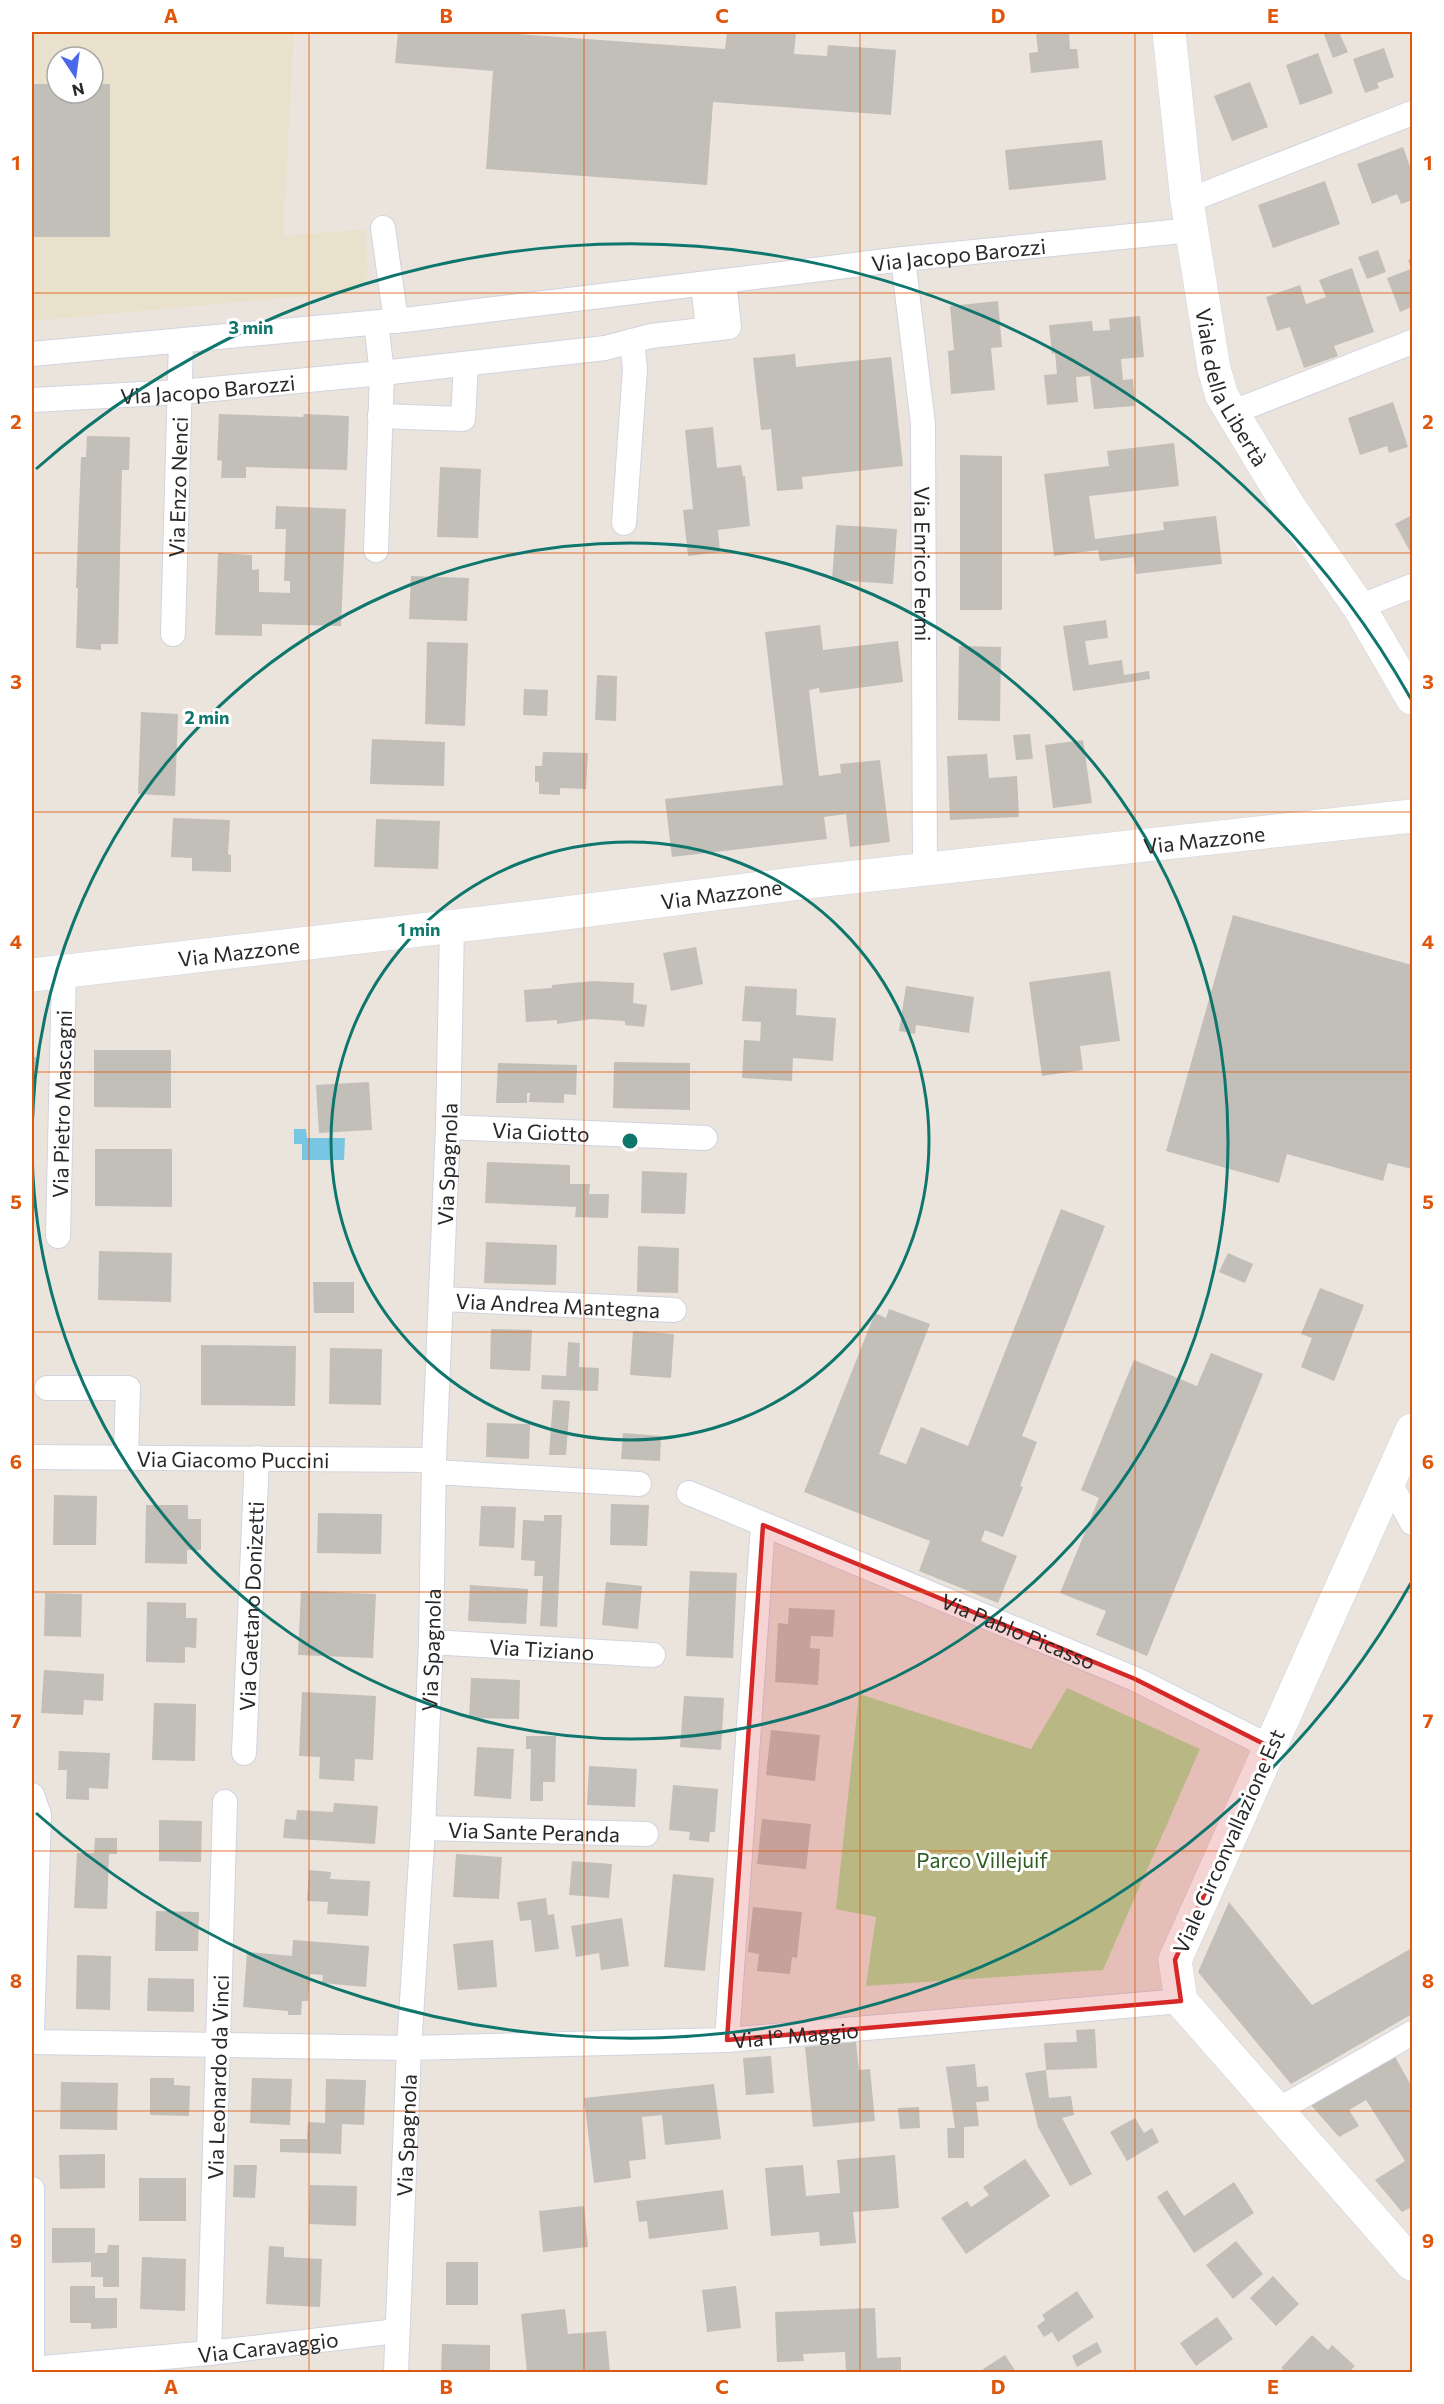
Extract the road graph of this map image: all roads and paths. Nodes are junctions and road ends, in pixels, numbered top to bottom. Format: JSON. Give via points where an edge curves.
{"nodes":[{"id":1,"x":1169,"y":32,"type":"edge"},
{"id":2,"x":1413,"y":113,"type":"edge"},
{"id":3,"x":1190,"y":215,"type":"junction"},
{"id":4,"x":383,"y":228,"type":"dead end"},
{"id":5,"x":903,"y":260,"type":"junction"},
{"id":6,"x":714,"y":282,"type":"junction"},
{"id":7,"x":386,"y":322,"type":"junction"},
{"id":8,"x":181,"y":341,"type":"junction"},
{"id":9,"x":632,"y":341,"type":"junction"},
{"id":10,"x":1413,"y":342,"type":"edge"},
{"id":11,"x":32,"y":354,"type":"edge"},
{"id":12,"x":466,"y":364,"type":"junction"},
{"id":13,"x":382,"y":373,"type":"junction"},
{"id":14,"x":181,"y":392,"type":"junction"},
{"id":15,"x":32,"y":400,"type":"edge"},
{"id":16,"x":1231,"y":412,"type":"junction"},
{"id":17,"x":380,"y":416,"type":"junction"},
{"id":18,"x":624,"y":523,"type":"dead end"},
{"id":19,"x":376,"y":550,"type":"dead end"},
{"id":20,"x":1413,"y":586,"type":"edge"},
{"id":21,"x":1359,"y":607,"type":"junction"},
{"id":22,"x":173,"y":634,"type":"dead end"},
{"id":23,"x":1413,"y":698,"type":"edge"},
{"id":24,"x":1413,"y":816,"type":"edge"},
{"id":25,"x":925,"y":870,"type":"junction"},
{"id":26,"x":452,"y":926,"type":"junction"},
{"id":27,"x":64,"y":971,"type":"junction"},
{"id":28,"x":32,"y":975,"type":"edge"},
{"id":29,"x":448,"y":1128,"type":"junction"},
{"id":30,"x":705,"y":1138,"type":"dead end"},
{"id":31,"x":58,"y":1236,"type":"dead end"},
{"id":32,"x":442,"y":1299,"type":"junction"},
{"id":33,"x":674,"y":1310,"type":"dead end"},
{"id":34,"x":47,"y":1388,"type":"dead end"},
{"id":35,"x":1413,"y":1430,"type":"edge"},
{"id":36,"x":32,"y":1457,"type":"edge"},
{"id":37,"x":126,"y":1457,"type":"junction"},
{"id":38,"x":257,"y":1458,"type":"junction"},
{"id":39,"x":435,"y":1466,"type":"junction"},
{"id":40,"x":1389,"y":1481,"type":"junction"},
{"id":41,"x":639,"y":1484,"type":"dead end"},
{"id":42,"x":689,"y":1493,"type":"dead end"},
{"id":43,"x":1413,"y":1523,"type":"edge"},
{"id":44,"x":763,"y":1525,"type":"junction"},
{"id":45,"x":431,"y":1642,"type":"junction"},
{"id":46,"x":654,"y":1655,"type":"dead end"},
{"id":47,"x":1270,"y":1747,"type":"junction"},
{"id":48,"x":244,"y":1753,"type":"dead end"},
{"id":49,"x":32,"y":1795,"type":"edge"},
{"id":50,"x":225,"y":1802,"type":"dead end"},
{"id":51,"x":423,"y":1828,"type":"junction"},
{"id":52,"x":646,"y":1834,"type":"dead end"},
{"id":53,"x":1181,"y":2001,"type":"junction"},
{"id":54,"x":32,"y":2030,"type":"edge"},
{"id":55,"x":727,"y":2040,"type":"junction"},
{"id":56,"x":32,"y":2042,"type":"edge"},
{"id":57,"x":1409,"y":2042,"type":"edge"},
{"id":58,"x":217,"y":2045,"type":"junction"},
{"id":59,"x":409,"y":2048,"type":"junction"},
{"id":60,"x":1278,"y":2110,"type":"junction"},
{"id":61,"x":32,"y":2188,"type":"edge"},
{"id":62,"x":1413,"y":2264,"type":"edge"},
{"id":63,"x":397,"y":2331,"type":"junction"},
{"id":64,"x":209,"y":2353,"type":"junction"},
{"id":65,"x":32,"y":2369,"type":"edge"},
{"id":66,"x":396,"y":2373,"type":"edge"}],
"edges":[{"from":1,"to":3,"type":"main road","name":"Viale della Libertà"},
{"from":2,"to":3,"type":"street","name":"Via Jacopo Barozzi"},
{"from":3,"to":5,"type":"street","name":"Via Jacopo Barozzi"},
{"from":3,"to":16,"type":"main road","name":"Viale della Libertà","via":[[1214,369]]},
{"from":4,"to":7,"type":"street"},
{"from":5,"to":6,"type":"street","name":"Via Jacopo Barozzi"},
{"from":5,"to":25,"type":"street","name":"Via Enrico Fermi","via":[[923,424]]},
{"from":6,"to":7,"type":"street","name":"Via Jacopo Barozzi"},
{"from":6,"to":9,"type":"street","name":"Via Jacopo Barozzi","via":[[729,327]]},
{"from":7,"to":8,"type":"street","name":"Via Jacopo Barozzi"},
{"from":7,"to":13,"type":"street"},
{"from":8,"to":11,"type":"street","name":"Via Jacopo Barozzi"},
{"from":8,"to":14,"type":"street","name":"Via Enzo Nenci"},
{"from":9,"to":12,"type":"street","name":"Via Jacopo Barozzi","via":[[605,348]]},
{"from":9,"to":18,"type":"street","via":[[635,369]]},
{"from":10,"to":16,"type":"street"},
{"from":12,"to":13,"type":"street","name":"Via Jacopo Barozzi"},
{"from":12,"to":17,"type":"street","via":[[463,419]]},
{"from":13,"to":14,"type":"street","name":"Via Jacopo Barozzi"},
{"from":13,"to":17,"type":"street"},
{"from":14,"to":15,"type":"street","name":"Via Jacopo Barozzi"},
{"from":14,"to":22,"type":"street","name":"Via Enzo Nenci"},
{"from":16,"to":21,"type":"main road","name":"Viale della Libertà","via":[[1290,508]]},
{"from":17,"to":19,"type":"street"},
{"from":20,"to":21,"type":"street"},
{"from":21,"to":23,"type":"main road","name":"Viale della Libertà"},
{"from":24,"to":25,"type":"main road","name":"Via Mazzone"},
{"from":25,"to":26,"type":"main road","name":"Via Mazzone"},
{"from":26,"to":27,"type":"main road","name":"Via Mazzone"},
{"from":26,"to":29,"type":"street","name":"Via Spagnola"},
{"from":27,"to":28,"type":"main road","name":"Via Mazzone"},
{"from":27,"to":31,"type":"street","name":"Via Pietro Mascagni"},
{"from":29,"to":30,"type":"street","name":"Via Giotto"},
{"from":29,"to":32,"type":"street","name":"Via Spagnola"},
{"from":32,"to":33,"type":"street","name":"Via Andrea Mantegna"},
{"from":32,"to":39,"type":"street","name":"Via Spagnola"},
{"from":34,"to":37,"type":"street","via":[[128,1388]]},
{"from":35,"to":40,"type":"main road","name":"Viale Circonvallazione Est"},
{"from":36,"to":37,"type":"street","name":"Via Giacomo Puccini"},
{"from":37,"to":38,"type":"street","name":"Via Giacomo Puccini"},
{"from":38,"to":39,"type":"street","name":"Via Giacomo Puccini"},
{"from":38,"to":48,"type":"street","name":"Via Gaetano Donizetti"},
{"from":39,"to":41,"type":"street","name":"Via Giacomo Puccini"},
{"from":39,"to":45,"type":"street","name":"Via Spagnola"},
{"from":40,"to":43,"type":"street"},
{"from":40,"to":47,"type":"main road","name":"Viale Circonvallazione Est"},
{"from":42,"to":44,"type":"street","name":"Via Pablo Picasso"},
{"from":44,"to":47,"type":"street","name":"Via Pablo Picasso","via":[[1135,1679]]},
{"from":44,"to":55,"type":"street"},
{"from":45,"to":46,"type":"street","name":"Via Tiziano"},
{"from":45,"to":51,"type":"street","name":"Via Spagnola"},
{"from":47,"to":53,"type":"main road","name":"Viale Circonvallazione Est","via":[[1175,1960]]},
{"from":49,"to":54,"type":"street","via":[[39,1815]]},
{"from":50,"to":58,"type":"street","name":"Via Leonardo da Vinci"},
{"from":51,"to":52,"type":"street","name":"Via Sante Peranda"},
{"from":51,"to":59,"type":"street","name":"Via Spagnola"},
{"from":53,"to":55,"type":"street","name":"Via I° Maggio"},
{"from":53,"to":60,"type":"main road"},
{"from":55,"to":59,"type":"street","name":"Via I° Maggio"},
{"from":56,"to":58,"type":"street","name":"Via I° Maggio"},
{"from":57,"to":60,"type":"street"},
{"from":58,"to":59,"type":"street","name":"Via I° Maggio"},
{"from":58,"to":64,"type":"street","name":"Via Leonardo da Vinci"},
{"from":59,"to":63,"type":"street","name":"Via Spagnola"},
{"from":60,"to":62,"type":"main road"},
{"from":61,"to":65,"type":"street"},
{"from":63,"to":64,"type":"street","name":"Via Caravaggio"},
{"from":63,"to":66,"type":"street","name":"Via Spagnola"},
{"from":64,"to":65,"type":"street","name":"Via Caravaggio"}]}
